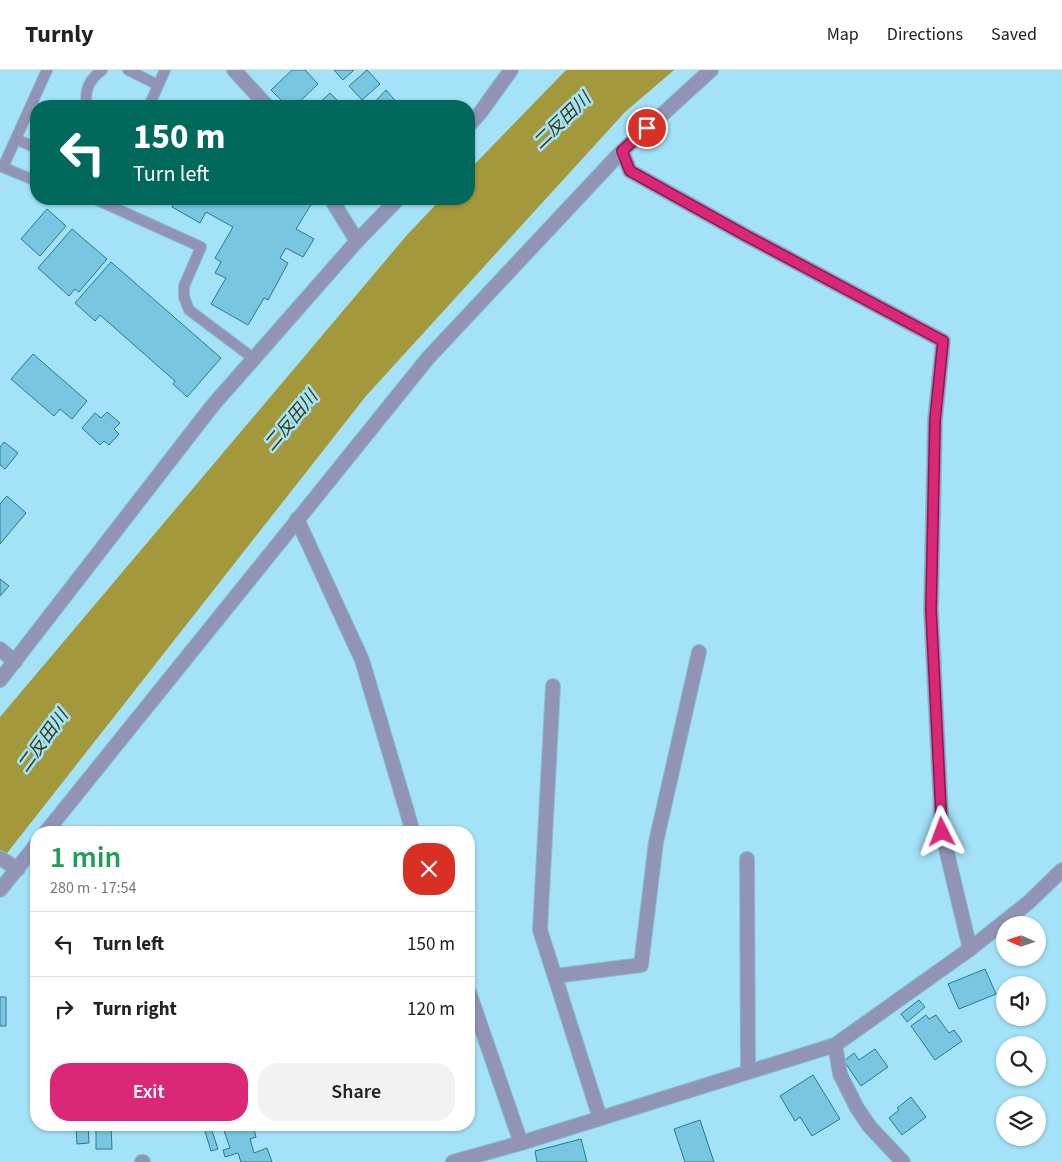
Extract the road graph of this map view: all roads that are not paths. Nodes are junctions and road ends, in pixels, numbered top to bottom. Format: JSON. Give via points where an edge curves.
{"nodes":[{"id":1,"x":46,"y":70,"type":"edge"},
{"id":2,"x":102,"y":70,"type":"edge"},
{"id":3,"x":128,"y":70,"type":"edge"},
{"id":4,"x":165,"y":70,"type":"edge"},
{"id":5,"x":234,"y":70,"type":"edge"},
{"id":6,"x":511,"y":70,"type":"edge"},
{"id":7,"x":711,"y":70,"type":"edge"},
{"id":8,"x":158,"y":85,"type":"junction"},
{"id":9,"x":33,"y":100,"type":"edge"},
{"id":10,"x":85,"y":100,"type":"edge"},
{"id":11,"x":152,"y":100,"type":"edge"},
{"id":12,"x":262,"y":100,"type":"edge"},
{"id":13,"x":30,"y":107,"type":"edge"},
{"id":14,"x":475,"y":118,"type":"edge"},
{"id":15,"x":16,"y":139,"type":"junction"},
{"id":16,"x":30,"y":145,"type":"edge"},
{"id":17,"x":622,"y":151,"type":"junction"},
{"id":18,"x":2,"y":167,"type":"edge"},
{"id":19,"x":30,"y":179,"type":"edge"},
{"id":20,"x":108,"y":205,"type":"edge"},
{"id":21,"x":335,"y":205,"type":"edge"},
{"id":22,"x":392,"y":205,"type":"edge"},
{"id":23,"x":357,"y":241,"type":"junction"},
{"id":24,"x":253,"y":358,"type":"junction"},
{"id":25,"x":297,"y":519,"type":"junction"},
{"id":26,"x":0,"y":649,"type":"edge"},
{"id":27,"x":699,"y":652,"type":"dead end"},
{"id":28,"x":15,"y":662,"type":"junction"},
{"id":29,"x":0,"y":680,"type":"edge"},
{"id":30,"x":552,"y":686,"type":"dead end"},
{"id":31,"x":51,"y":826,"type":"edge"},
{"id":32,"x":411,"y":826,"type":"edge"},
{"id":33,"x":30,"y":849,"type":"edge"},
{"id":34,"x":747,"y":859,"type":"dead end"},
{"id":35,"x":9,"y":864,"type":"edge"},
{"id":36,"x":1062,"y":870,"type":"edge"},
{"id":37,"x":0,"y":890,"type":"edge"},
{"id":38,"x":970,"y":949,"type":"junction"},
{"id":39,"x":555,"y":976,"type":"junction"},
{"id":40,"x":475,"y":1009,"type":"edge"},
{"id":41,"x":835,"y":1045,"type":"junction"},
{"id":42,"x":748,"y":1072,"type":"junction"},
{"id":43,"x":600,"y":1118,"type":"junction"},
{"id":44,"x":521,"y":1143,"type":"junction"},
{"id":45,"x":452,"y":1162,"type":"edge"},
{"id":46,"x":903,"y":1162,"type":"edge"}],
"edges":[{"from":1,"to":9,"type":"lane"},
{"from":2,"to":10,"type":"lane","via":[[94,75]]},
{"from":3,"to":8,"type":"lane"},
{"from":4,"to":8,"type":"lane"},
{"from":5,"to":12,"type":"street"},
{"from":6,"to":14,"type":"street"},
{"from":7,"to":17,"type":"street"},
{"from":8,"to":11,"type":"lane"},
{"from":13,"to":15,"type":"lane"},
{"from":15,"to":16,"type":"lane"},
{"from":15,"to":18,"type":"lane"},
{"from":17,"to":25,"type":"street","via":[[428,358]]},
{"from":17,"to":38,"type":"street","via":[[630,171],[943,341],[935,420],[931,610],[942,832]]},
{"from":18,"to":19,"type":"lane"},
{"from":20,"to":24,"type":"lane","via":[[201,247],[184,286],[189,310]]},
{"from":21,"to":23,"type":"street"},
{"from":22,"to":23,"type":"street"},
{"from":23,"to":24,"type":"street"},
{"from":24,"to":28,"type":"street","via":[[213,405]]},
{"from":25,"to":31,"type":"street"},
{"from":25,"to":32,"type":"street","via":[[362,660]]},
{"from":26,"to":28,"type":"street"},
{"from":27,"to":39,"type":"street","via":[[656,842],[641,965]]},
{"from":28,"to":29,"type":"street"},
{"from":30,"to":39,"type":"street","via":[[540,930]]},
{"from":33,"to":35,"type":"street"},
{"from":34,"to":42,"type":"street"},
{"from":35,"to":37,"type":"street"},
{"from":36,"to":38,"type":"street","via":[[1030,902]]},
{"from":38,"to":41,"type":"street"},
{"from":39,"to":43,"type":"street"},
{"from":40,"to":44,"type":"street"},
{"from":41,"to":42,"type":"street"},
{"from":41,"to":46,"type":"street","via":[[840,1074],[857,1108]]},
{"from":42,"to":43,"type":"street"},
{"from":43,"to":44,"type":"street"},
{"from":44,"to":45,"type":"street"}]}
